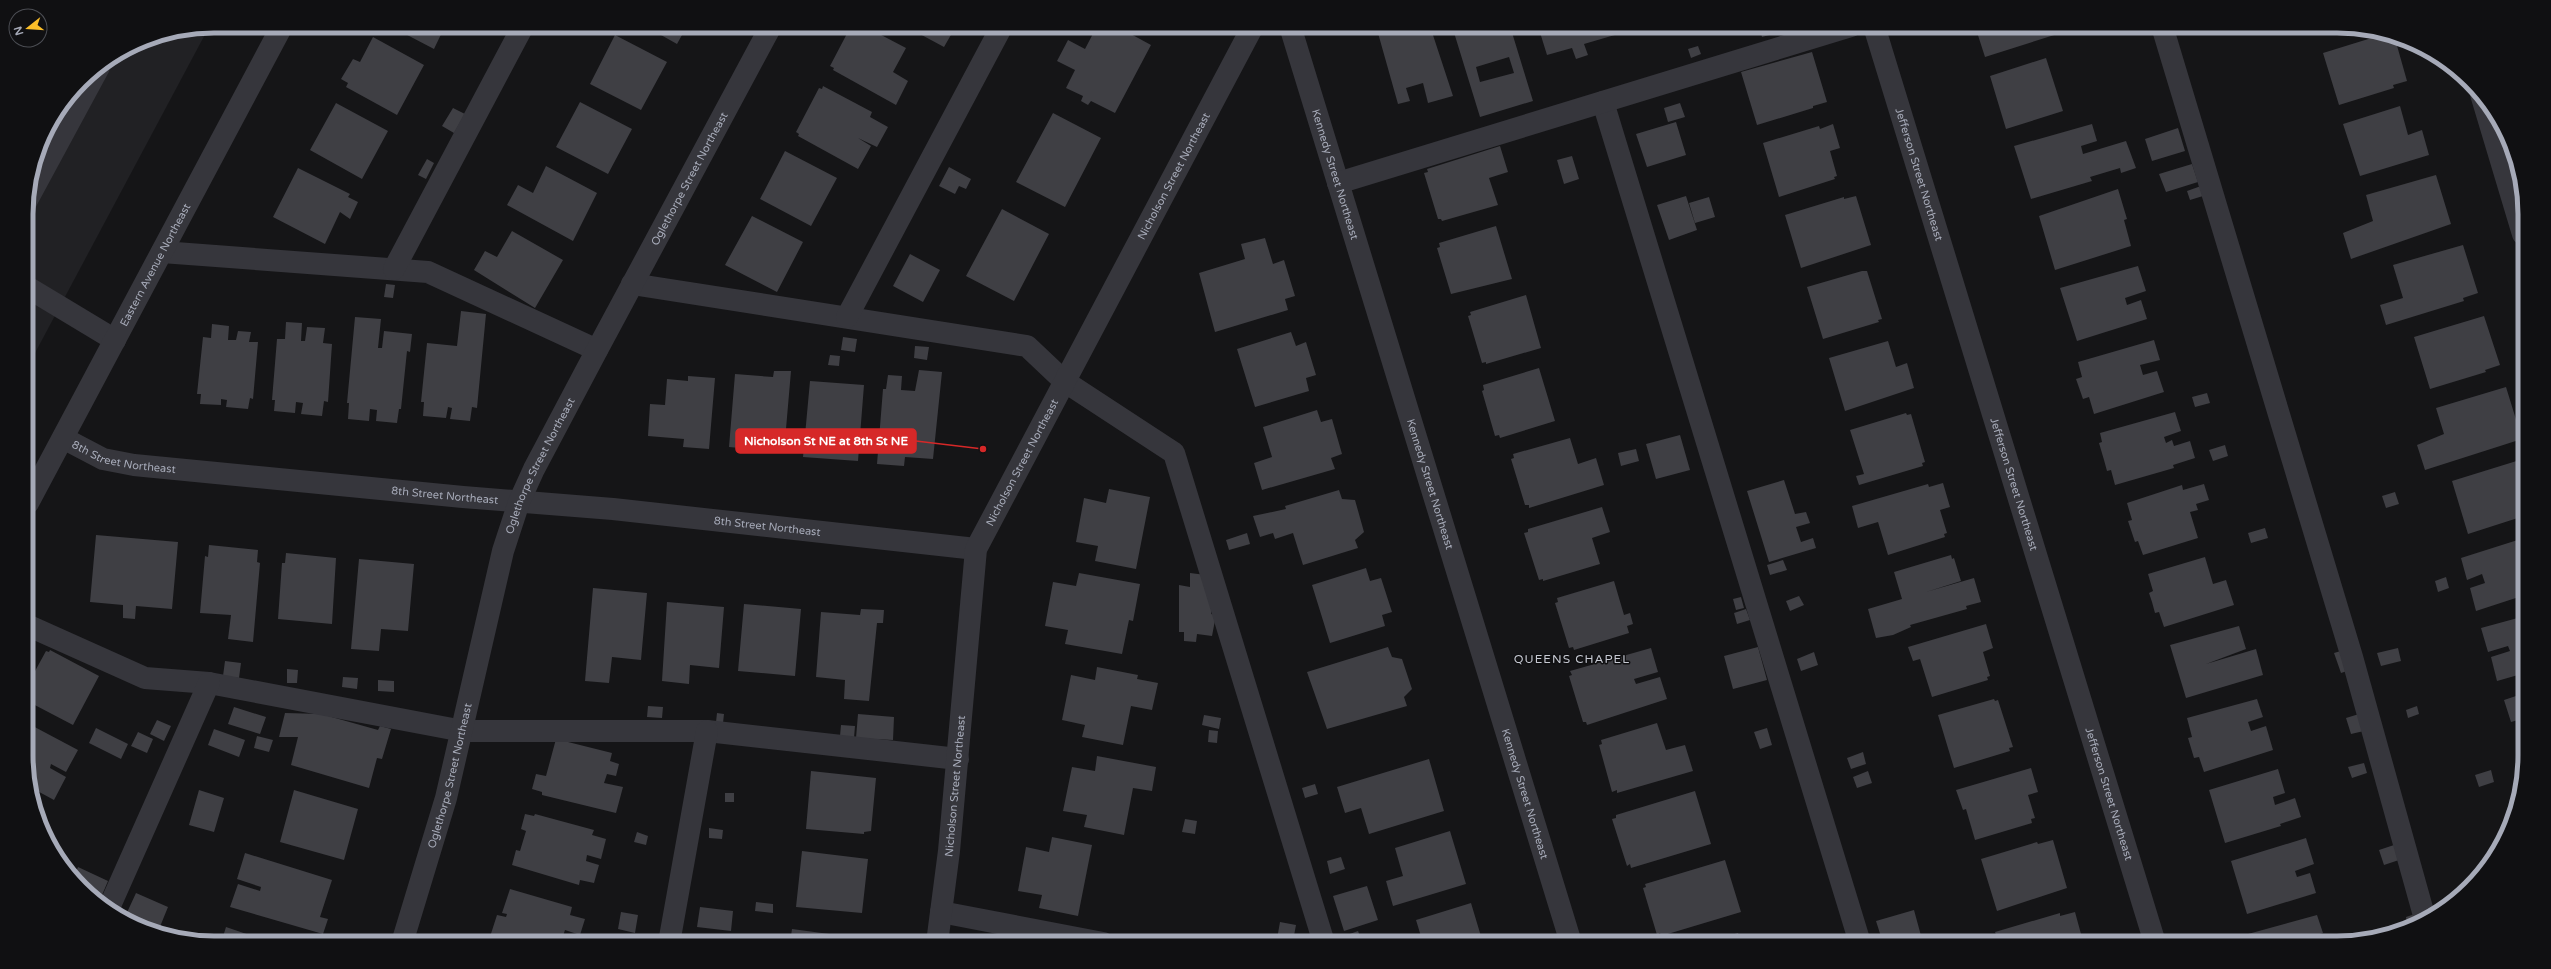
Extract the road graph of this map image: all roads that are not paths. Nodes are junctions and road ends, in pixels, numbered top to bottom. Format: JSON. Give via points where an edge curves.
{"nodes":[{"id":1,"x":278,"y":33,"type":"edge"},
{"id":2,"x":519,"y":33,"type":"edge"},
{"id":3,"x":767,"y":33,"type":"edge"},
{"id":4,"x":998,"y":33,"type":"edge"},
{"id":5,"x":1249,"y":33,"type":"edge"},
{"id":6,"x":1292,"y":33,"type":"edge"},
{"id":7,"x":1828,"y":33,"type":"edge"},
{"id":8,"x":1876,"y":33,"type":"edge"},
{"id":9,"x":2164,"y":33,"type":"edge"},
{"id":10,"x":91,"y":81,"type":"edge"},
{"id":11,"x":1603,"y":102,"type":"junction"},
{"id":12,"x":2486,"y":111,"type":"edge"},
{"id":13,"x":1338,"y":183,"type":"junction"},
{"id":14,"x":35,"y":185,"type":"edge"},
{"id":15,"x":2518,"y":214,"type":"edge"},
{"id":16,"x":162,"y":252,"type":"junction"},
{"id":17,"x":394,"y":269,"type":"junction"},
{"id":18,"x":632,"y":284,"type":"junction"},
{"id":19,"x":33,"y":290,"type":"edge"},
{"id":20,"x":847,"y":317,"type":"junction"},
{"id":21,"x":115,"y":340,"type":"junction"},
{"id":22,"x":597,"y":350,"type":"junction"},
{"id":23,"x":1064,"y":382,"type":"junction"},
{"id":24,"x":63,"y":438,"type":"junction"},
{"id":25,"x":33,"y":494,"type":"edge"},
{"id":26,"x":519,"y":502,"type":"junction"},
{"id":27,"x":976,"y":549,"type":"junction"},
{"id":28,"x":33,"y":628,"type":"edge"},
{"id":29,"x":209,"y":683,"type":"junction"},
{"id":30,"x":463,"y":731,"type":"junction"},
{"id":31,"x":707,"y":731,"type":"junction"},
{"id":32,"x":958,"y":759,"type":"junction"},
{"id":33,"x":111,"y":904,"type":"edge"},
{"id":34,"x":941,"y":912,"type":"junction"},
{"id":35,"x":2424,"y":914,"type":"edge"},
{"id":36,"x":404,"y":936,"type":"edge"},
{"id":37,"x":670,"y":936,"type":"edge"},
{"id":38,"x":938,"y":936,"type":"edge"},
{"id":39,"x":1066,"y":936,"type":"edge"},
{"id":40,"x":1322,"y":936,"type":"edge"},
{"id":41,"x":1569,"y":936,"type":"edge"},
{"id":42,"x":1858,"y":936,"type":"edge"},
{"id":43,"x":2153,"y":936,"type":"edge"}],
"edges":[{"from":1,"to":16,"type":"street","name":"Eastern Avenue Northeast"},
{"from":2,"to":17,"type":"street"},
{"from":3,"to":18,"type":"street","name":"Oglethorpe Street Northeast"},
{"from":4,"to":20,"type":"street"},
{"from":5,"to":23,"type":"street","name":"Nicholson Street Northeast"},
{"from":6,"to":13,"type":"street","name":"Kennedy Street Northeast"},
{"from":7,"to":11,"type":"street"},
{"from":8,"to":43,"type":"street","name":"Jefferson Street Northeast"},
{"from":9,"to":35,"type":"street","via":[[2352,657]]},
{"from":10,"to":14,"type":"street"},
{"from":11,"to":13,"type":"street"},
{"from":11,"to":42,"type":"street"},
{"from":12,"to":15,"type":"street"},
{"from":13,"to":41,"type":"street","name":"Kennedy Street Northeast"},
{"from":16,"to":17,"type":"street"},
{"from":16,"to":21,"type":"street","name":"Eastern Avenue Northeast"},
{"from":17,"to":22,"type":"street","via":[[428,272]]},
{"from":18,"to":20,"type":"street"},
{"from":18,"to":22,"type":"street","name":"Oglethorpe Street Northeast"},
{"from":19,"to":21,"type":"street"},
{"from":20,"to":23,"type":"street","via":[[1027,346]]},
{"from":21,"to":24,"type":"street","name":"Eastern Avenue Northeast"},
{"from":22,"to":26,"type":"street","name":"Oglethorpe Street Northeast"},
{"from":23,"to":27,"type":"street","name":"Nicholson Street Northeast"},
{"from":23,"to":40,"type":"street","via":[[1174,453]]},
{"from":24,"to":25,"type":"street","name":"Eastern Avenue Northeast"},
{"from":24,"to":26,"type":"street","name":"8th Street Northeast","via":[[88,453],[118,463]]},
{"from":26,"to":27,"type":"street","name":"8th Street Northeast","via":[[621,510]]},
{"from":26,"to":30,"type":"street","name":"Oglethorpe Street Northeast","via":[[503,551]]},
{"from":27,"to":32,"type":"street","name":"Nicholson Street Northeast"},
{"from":28,"to":29,"type":"street","via":[[145,678]]},
{"from":29,"to":30,"type":"street"},
{"from":29,"to":33,"type":"street"},
{"from":30,"to":31,"type":"street"},
{"from":30,"to":36,"type":"street","name":"Oglethorpe Street Northeast"},
{"from":31,"to":32,"type":"street"},
{"from":31,"to":37,"type":"street"},
{"from":32,"to":34,"type":"street","name":"Nicholson Street Northeast"},
{"from":34,"to":38,"type":"street","name":"Nicholson Street Northeast"},
{"from":34,"to":39,"type":"street"}]}
